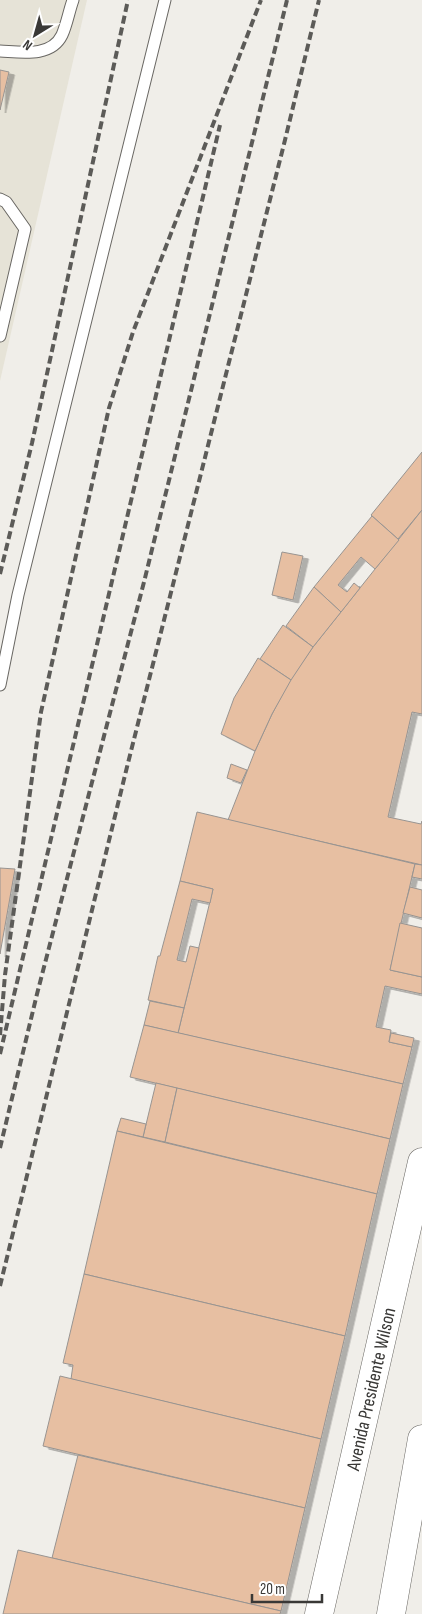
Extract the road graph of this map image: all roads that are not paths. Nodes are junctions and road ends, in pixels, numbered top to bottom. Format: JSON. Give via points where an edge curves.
{"nodes":[{"id":1,"x":73,"y":0,"type":"edge"},
{"id":2,"x":165,"y":0,"type":"edge"},
{"id":3,"x":0,"y":51,"type":"edge"},
{"id":4,"x":0,"y":199,"type":"edge"},
{"id":5,"x":0,"y":336,"type":"edge"},
{"id":6,"x":0,"y":685,"type":"edge"},
{"id":7,"x":422,"y":1162,"type":"edge"},
{"id":8,"x":422,"y":1440,"type":"edge"},
{"id":9,"x":319,"y":1614,"type":"edge"},
{"id":10,"x":391,"y":1614,"type":"edge"}],
"edges":[{"from":1,"to":3,"type":"lane","via":[[62,36],[51,47],[40,52]]},
{"from":2,"to":6,"type":"lane","via":[[18,595]]},
{"from":4,"to":5,"type":"lane","via":[[6,202],[25,229]]},
{"from":7,"to":9,"type":"main road","name":"Avenida Presidente Wilson"},
{"from":8,"to":10,"type":"main road"}]}
